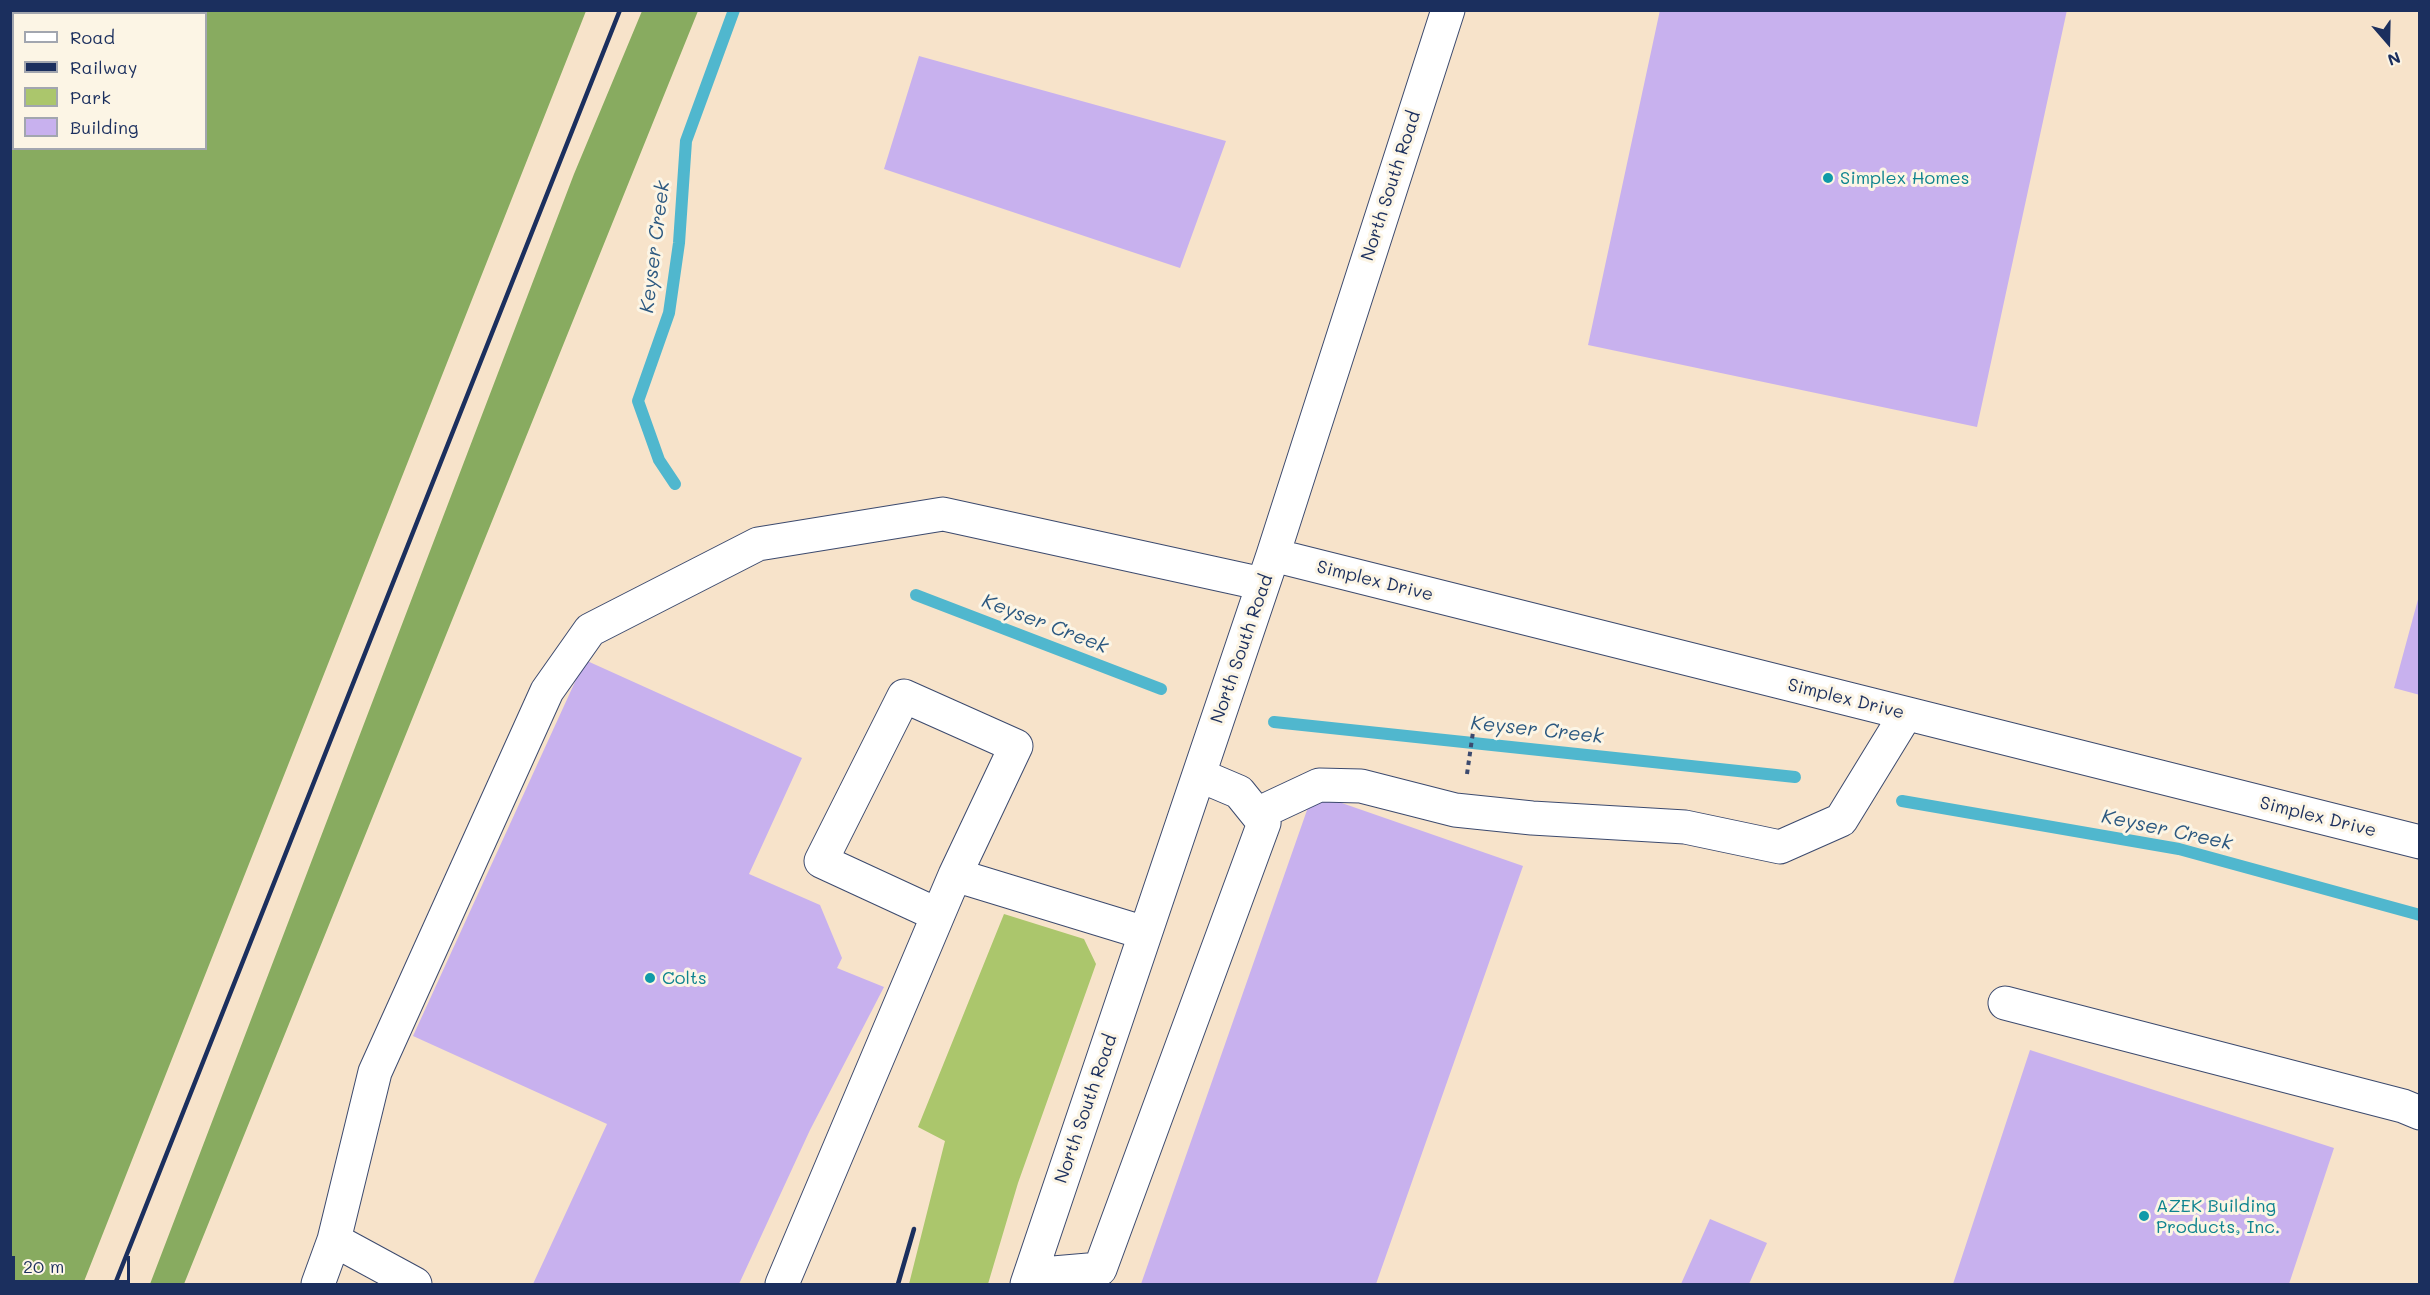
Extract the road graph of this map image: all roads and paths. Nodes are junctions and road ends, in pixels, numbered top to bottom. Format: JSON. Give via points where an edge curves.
{"nodes":[{"id":1,"x":1448,"y":10,"type":"edge"},
{"id":2,"x":1268,"y":569,"type":"junction"},
{"id":3,"x":1906,"y":714,"type":"junction"},
{"id":4,"x":1473,"y":732,"type":"dead end"},
{"id":5,"x":1199,"y":775,"type":"junction"},
{"id":6,"x":1467,"y":777,"type":"dead end"},
{"id":7,"x":1257,"y":814,"type":"junction"},
{"id":8,"x":2420,"y":842,"type":"edge"},
{"id":9,"x":955,"y":874,"type":"junction"},
{"id":10,"x":938,"y":915,"type":"junction"},
{"id":11,"x":1146,"y":933,"type":"junction"},
{"id":12,"x":2005,"y":1003,"type":"dead end"},
{"id":13,"x":2420,"y":1113,"type":"edge"},
{"id":14,"x":334,"y":1240,"type":"junction"},
{"id":15,"x":1029,"y":1280,"type":"edge"},
{"id":16,"x":318,"y":1284,"type":"edge"},
{"id":17,"x":415,"y":1284,"type":"edge"},
{"id":18,"x":782,"y":1284,"type":"edge"}],
"edges":[{"from":1,"to":2,"type":"street","name":"North South Road"},
{"from":2,"to":3,"type":"street","name":"Simplex Drive"},
{"from":2,"to":5,"type":"street","name":"North South Road"},
{"from":2,"to":14,"type":"street","name":"Simplex Drive","via":[[943,514],[758,544],[590,630],[547,691],[375,1072]]},
{"from":3,"to":7,"type":"street","via":[[1841,820],[1780,847],[1685,827],[1455,810],[1361,786],[1319,785]]},
{"from":3,"to":8,"type":"street","name":"Simplex Drive"},
{"from":4,"to":6,"type":"path"},
{"from":5,"to":7,"type":"street","via":[[1239,792]]},
{"from":5,"to":11,"type":"street","name":"North South Road"},
{"from":7,"to":15,"type":"street","via":[[1264,823],[1100,1269]]},
{"from":9,"to":10,"type":"street"},
{"from":9,"to":10,"type":"street","via":[[1016,746],[904,696],[821,861]]},
{"from":9,"to":11,"type":"street"},
{"from":10,"to":18,"type":"street"},
{"from":11,"to":15,"type":"street","name":"North South Road"},
{"from":12,"to":13,"type":"street"},
{"from":14,"to":16,"type":"street","name":"Simplex Drive"},
{"from":14,"to":17,"type":"street"}]}
